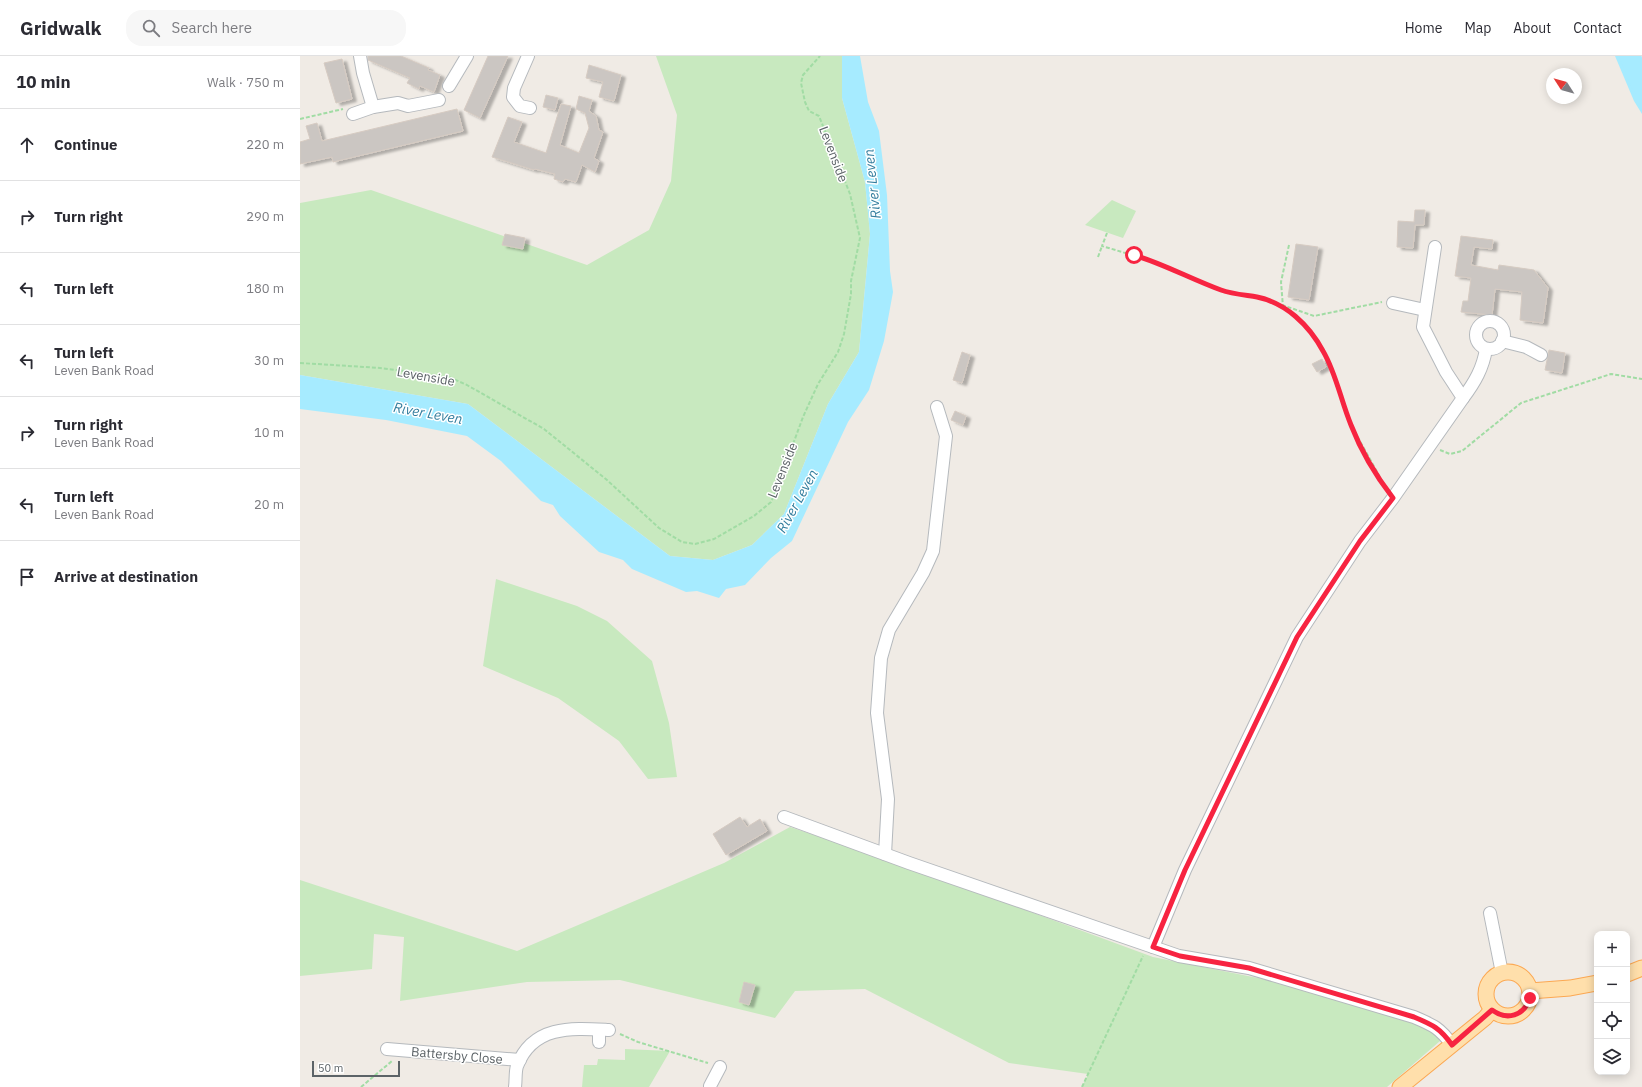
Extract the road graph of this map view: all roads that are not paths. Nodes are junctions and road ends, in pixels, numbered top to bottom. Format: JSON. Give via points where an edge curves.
{"nodes":[{"id":1,"x":360,"y":56,"type":"edge"},
{"id":2,"x":466,"y":56,"type":"edge"},
{"id":3,"x":528,"y":56,"type":"edge"},
{"id":4,"x":449,"y":86,"type":"dead end"},
{"id":5,"x":440,"y":100,"type":"dead end"},
{"id":6,"x":374,"y":107,"type":"junction"},
{"id":7,"x":530,"y":108,"type":"dead end"},
{"id":8,"x":353,"y":114,"type":"road end"},
{"id":9,"x":1435,"y":247,"type":"dead end"},
{"id":10,"x":1393,"y":303,"type":"road end"},
{"id":11,"x":1425,"y":310,"type":"junction"},
{"id":12,"x":1502,"y":341,"type":"junction"},
{"id":13,"x":1486,"y":349,"type":"junction"},
{"id":14,"x":1541,"y":355,"type":"dead end"},
{"id":15,"x":1463,"y":398,"type":"junction"},
{"id":16,"x":937,"y":407,"type":"dead end"},
{"id":17,"x":784,"y":817,"type":"dead end"},
{"id":18,"x":885,"y":854,"type":"junction"},
{"id":19,"x":1490,"y":913,"type":"dead end"},
{"id":20,"x":1151,"y":946,"type":"junction"},
{"id":21,"x":1642,"y":968,"type":"edge"},
{"id":22,"x":1502,"y":973,"type":"junction"},
{"id":23,"x":1630,"y":973,"type":"edge"},
{"id":24,"x":1594,"y":984,"type":"edge"},
{"id":25,"x":1530,"y":991,"type":"junction"},
{"id":26,"x":1492,"y":1010,"type":"junction"},
{"id":27,"x":599,"y":1042,"type":"dead end"},
{"id":28,"x":1452,"y":1045,"type":"junction"},
{"id":29,"x":392,"y":1053,"type":"road end"},
{"id":30,"x":520,"y":1060,"type":"junction"},
{"id":31,"x":720,"y":1067,"type":"road end"},
{"id":32,"x":515,"y":1087,"type":"edge"},
{"id":33,"x":711,"y":1087,"type":"edge"},
{"id":34,"x":1400,"y":1087,"type":"edge"}],
"edges":[{"from":1,"to":6,"type":"street"},
{"from":2,"to":4,"type":"street"},
{"from":3,"to":7,"type":"street","via":[[514,88],[513,98],[520,106]]},
{"from":5,"to":6,"type":"street","via":[[408,106],[398,102]]},
{"from":6,"to":8,"type":"street"},
{"from":9,"to":11,"type":"street"},
{"from":10,"to":11,"type":"street"},
{"from":11,"to":15,"type":"street","via":[[1423,327],[1446,372]]},
{"from":12,"to":13,"type":"street","via":[[1497,347]]},
{"from":12,"to":13,"type":"street","via":[[1503,332],[1500,326],[1494,322],[1485,322],[1479,326],[1476,336],[1480,345]]},
{"from":12,"to":14,"type":"street","via":[[1526,347]]},
{"from":13,"to":15,"type":"street","via":[[1484,364]]},
{"from":15,"to":20,"type":"street","via":[[1360,541],[1297,637]]},
{"from":16,"to":18,"type":"street","via":[[946,436],[933,551],[889,630],[882,658],[877,713],[888,799]]},
{"from":17,"to":18,"type":"street"},
{"from":18,"to":20,"type":"street"},
{"from":19,"to":22,"type":"street"},
{"from":20,"to":28,"type":"street","via":[[1180,956],[1249,968],[1414,1017],[1430,1023],[1443,1032]]},
{"from":21,"to":23,"type":"main road"},
{"from":22,"to":25,"type":"main road","via":[[1517,974],[1523,978]]},
{"from":22,"to":26,"type":"main road","via":[[1490,982],[1487,989],[1486,996]]},
{"from":24,"to":25,"type":"main road"},
{"from":25,"to":26,"type":"main road","via":[[1528,1005],[1518,1014],[1504,1016]]},
{"from":26,"to":28,"type":"main road"},
{"from":27,"to":30,"type":"street","name":"Battersby Close","via":[[604,1030],[571,1028],[547,1033],[527,1049]]},
{"from":28,"to":34,"type":"main road"},
{"from":29,"to":30,"type":"street","name":"Battersby Close"},
{"from":30,"to":32,"type":"street","name":"Battersby Close"},
{"from":31,"to":33,"type":"street"}]}
